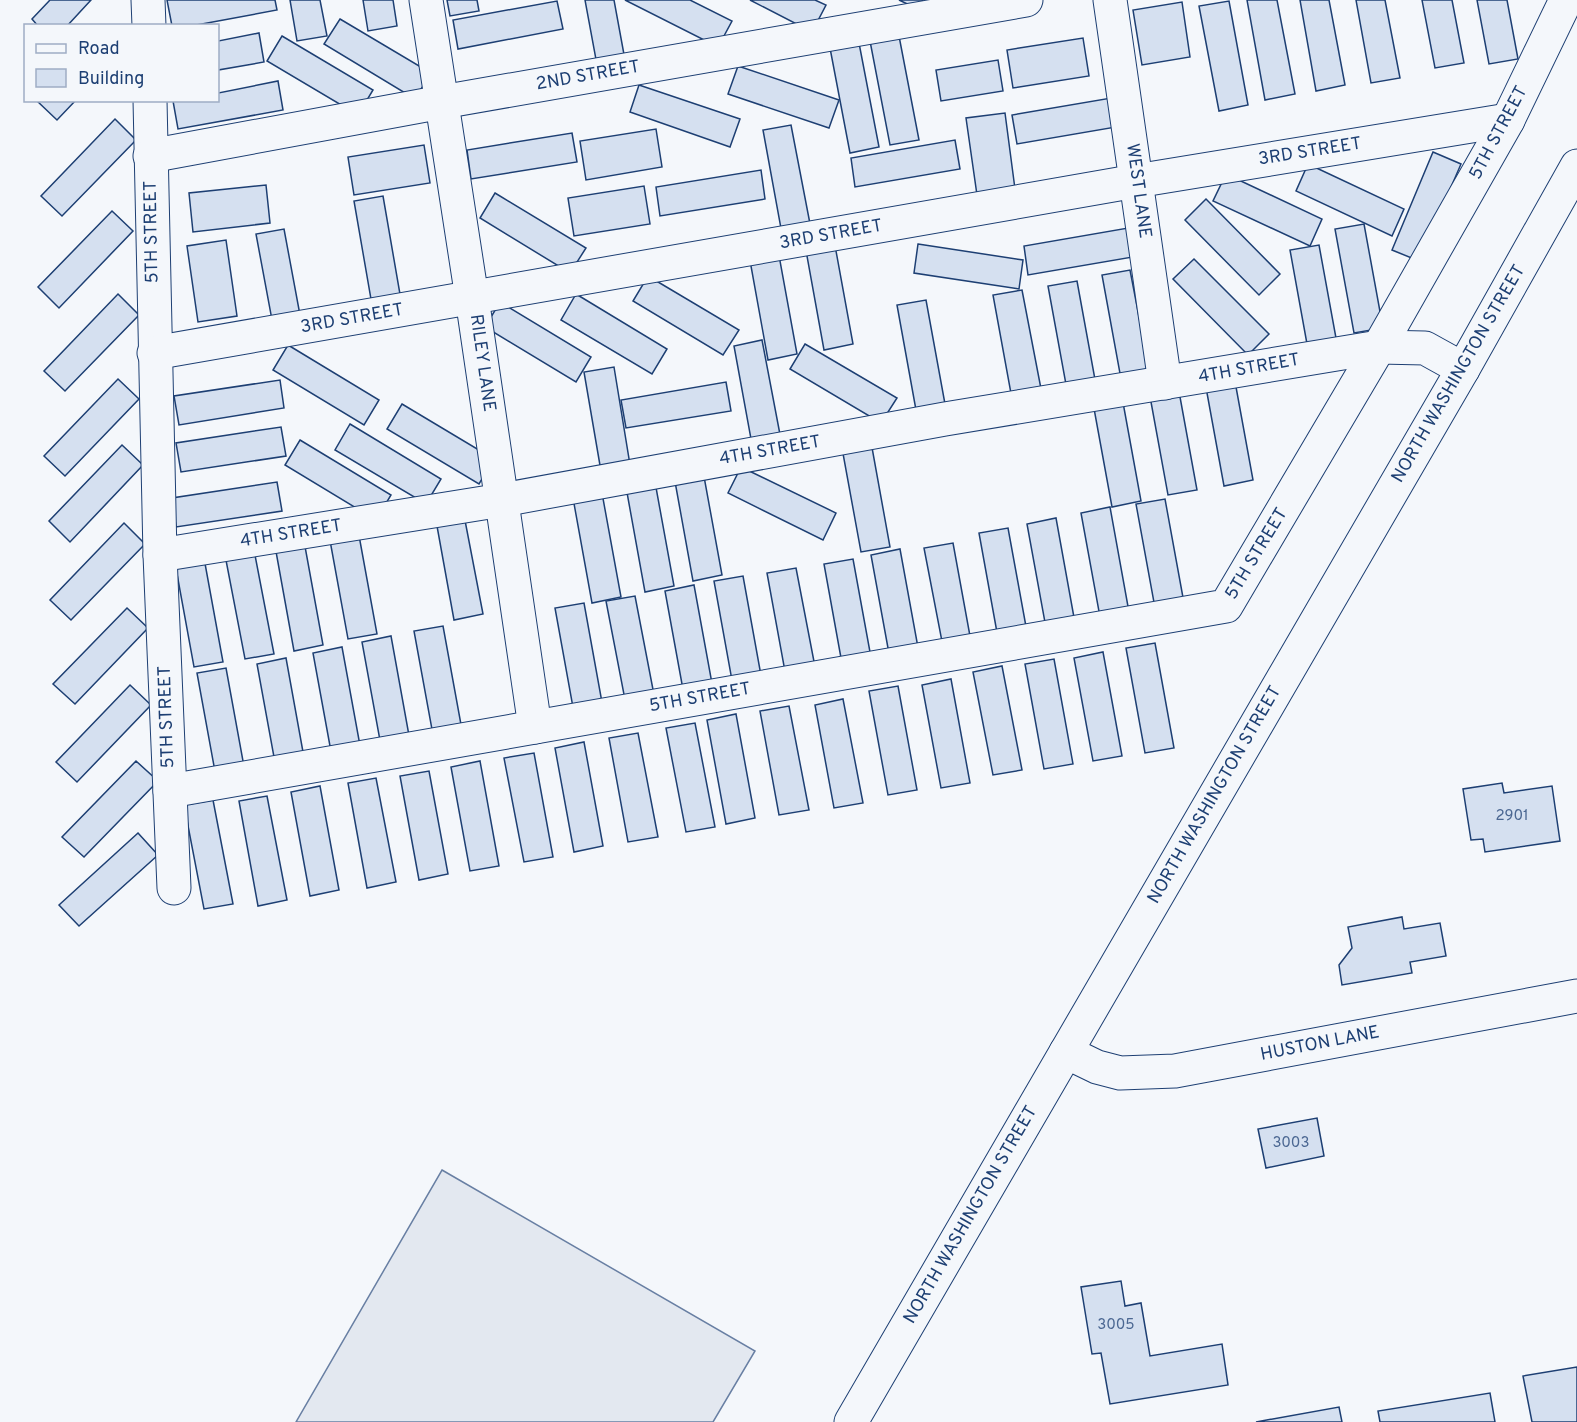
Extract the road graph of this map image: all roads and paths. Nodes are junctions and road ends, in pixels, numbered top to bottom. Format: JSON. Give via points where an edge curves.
{"nodes":[{"id":1,"x":148,"y":0,"type":"edge"},
{"id":2,"x":426,"y":0,"type":"edge"},
{"id":3,"x":1026,"y":0,"type":"edge"},
{"id":4,"x":1110,"y":0,"type":"edge"},
{"id":5,"x":1566,"y":0,"type":"edge"},
{"id":6,"x":149,"y":24,"type":"edge"},
{"id":7,"x":150,"y":102,"type":"edge"},
{"id":8,"x":442,"y":102,"type":"junction"},
{"id":9,"x":1508,"y":120,"type":"junction"},
{"id":10,"x":150,"y":156,"type":"junction"},
{"id":11,"x":1577,"y":166,"type":"edge"},
{"id":12,"x":1136,"y":181,"type":"junction"},
{"id":13,"x":472,"y":298,"type":"junction"},
{"id":14,"x":1379,"y":347,"type":"junction"},
{"id":15,"x":154,"y":353,"type":"junction"},
{"id":16,"x":1463,"y":369,"type":"junction"},
{"id":17,"x":1165,"y":383,"type":"junction"},
{"id":18,"x":502,"y":500,"type":"junction"},
{"id":19,"x":160,"y":555,"type":"junction"},
{"id":20,"x":535,"y":727,"type":"junction"},
{"id":21,"x":170,"y":791,"type":"junction"},
{"id":22,"x":174,"y":888,"type":"dead end"},
{"id":23,"x":1577,"y":996,"type":"edge"},
{"id":24,"x":1066,"y":1052,"type":"junction"},
{"id":25,"x":851,"y":1422,"type":"edge"}],
"edges":[{"from":1,"to":6,"type":"main road"},
{"from":2,"to":8,"type":"main road","name":"RILEY LANE"},
{"from":3,"to":8,"type":"main road","name":"2ND STREET"},
{"from":4,"to":12,"type":"main road","name":"WEST LANE"},
{"from":5,"to":9,"type":"main road","name":"5TH STREET"},
{"from":7,"to":10,"type":"main road","name":"5TH STREET"},
{"from":8,"to":10,"type":"main road","name":"2ND STREET"},
{"from":8,"to":13,"type":"main road","name":"RILEY LANE"},
{"from":9,"to":12,"type":"main road","name":"3RD STREET"},
{"from":9,"to":14,"type":"main road","name":"5TH STREET"},
{"from":10,"to":15,"type":"main road","name":"5TH STREET"},
{"from":11,"to":16,"type":"main road","name":"NORTH WASHINGTON STREET"},
{"from":12,"to":13,"type":"main road","name":"3RD STREET"},
{"from":12,"to":17,"type":"main road","name":"WEST LANE"},
{"from":13,"to":15,"type":"main road","name":"3RD STREET"},
{"from":13,"to":18,"type":"main road","name":"RILEY LANE"},
{"from":14,"to":16,"type":"main road","name":"4TH STREET","via":[[1425,348]]},
{"from":14,"to":17,"type":"main road","name":"4TH STREET"},
{"from":14,"to":20,"type":"main road","name":"5TH STREET","via":[[1226,606]]},
{"from":15,"to":19,"type":"main road","name":"5TH STREET"},
{"from":16,"to":24,"type":"main road","name":"NORTH WASHINGTON STREET"},
{"from":17,"to":18,"type":"main road","name":"4TH STREET"},
{"from":18,"to":19,"type":"main road","name":"4TH STREET"},
{"from":18,"to":20,"type":"main road","name":"RILEY LANE"},
{"from":19,"to":21,"type":"main road","name":"5TH STREET"},
{"from":20,"to":21,"type":"main road","name":"5TH STREET"},
{"from":21,"to":22,"type":"main road"},
{"from":23,"to":24,"type":"main road","name":"HUSTON LANE","via":[[1175,1071],[1120,1073],[1096,1067]]},
{"from":24,"to":25,"type":"main road","name":"NORTH WASHINGTON STREET"}]}
